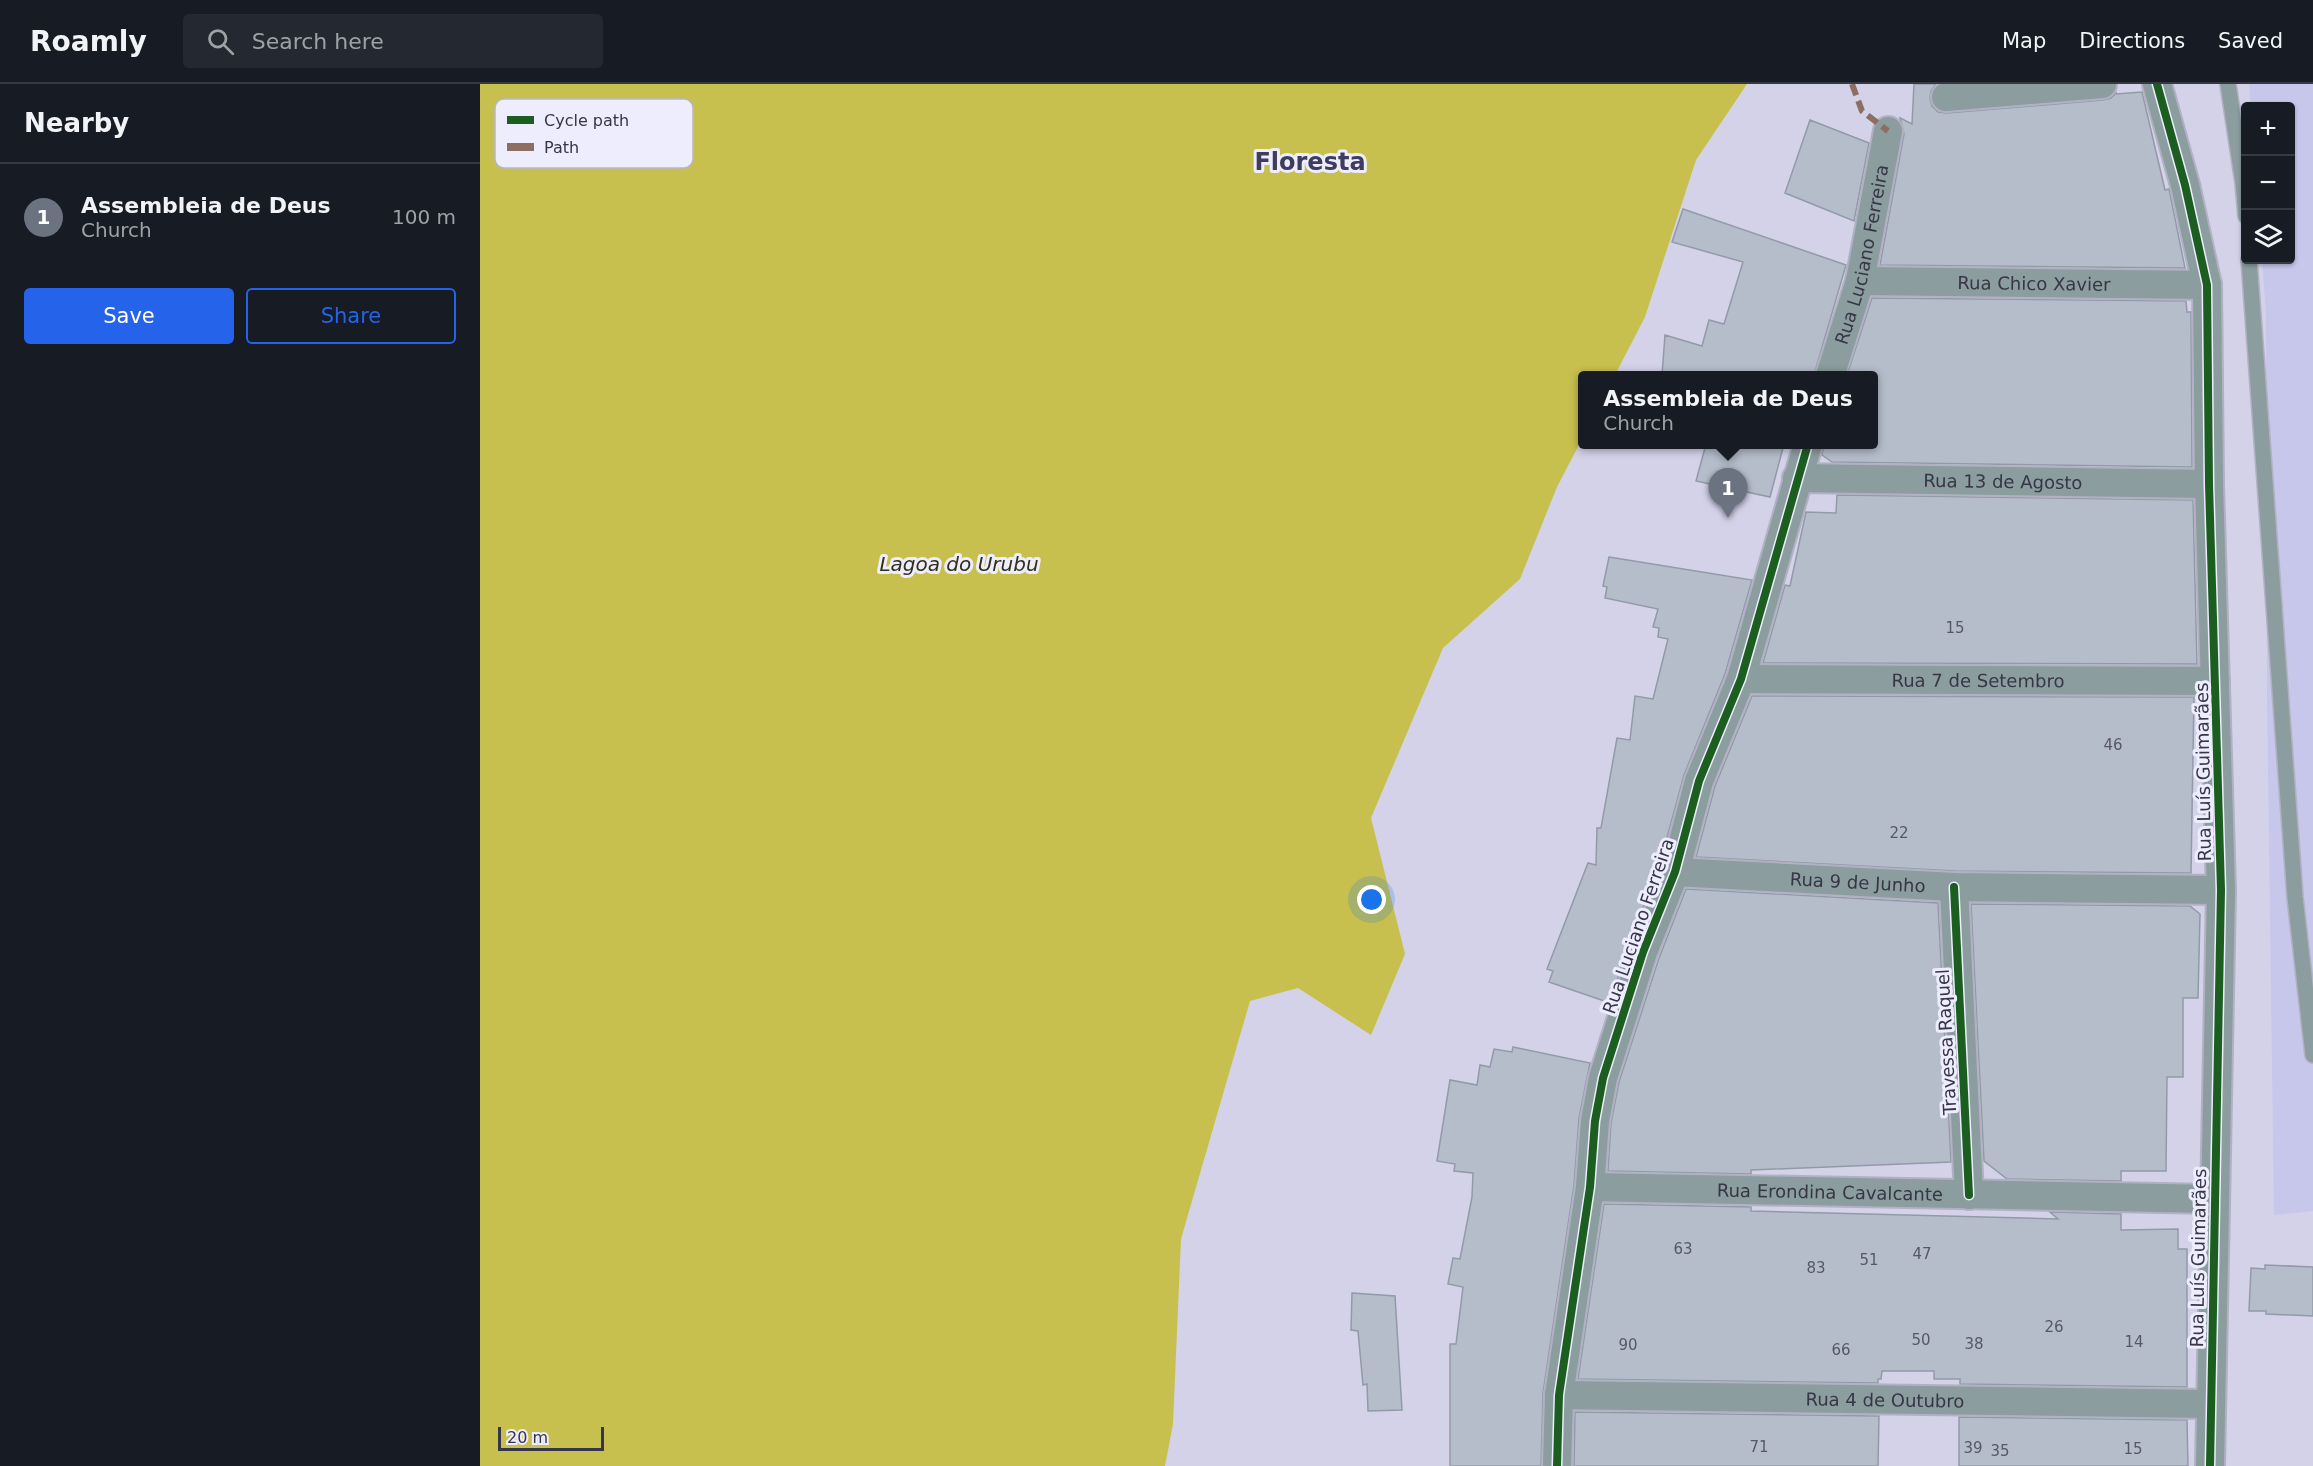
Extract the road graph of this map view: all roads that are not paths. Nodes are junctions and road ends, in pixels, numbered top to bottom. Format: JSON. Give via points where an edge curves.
{"nodes":[{"id":1,"x":2102,"y":84,"type":"edge"},
{"id":2,"x":2157,"y":84,"type":"edge"},
{"id":3,"x":2228,"y":84,"type":"edge"},
{"id":4,"x":1946,"y":97,"type":"dead end"},
{"id":5,"x":1888,"y":131,"type":"dead end"},
{"id":6,"x":2245,"y":210,"type":"edge"},
{"id":7,"x":2249,"y":264,"type":"edge"},
{"id":8,"x":1860,"y":281,"type":"junction"},
{"id":9,"x":2207,"y":285,"type":"junction"},
{"id":10,"x":1831,"y":371,"type":"edge"},
{"id":11,"x":1806,"y":449,"type":"edge"},
{"id":12,"x":1797,"y":478,"type":"junction"},
{"id":13,"x":2209,"y":484,"type":"junction"},
{"id":14,"x":1741,"y":679,"type":"junction"},
{"id":15,"x":2215,"y":681,"type":"junction"},
{"id":16,"x":1675,"y":872,"type":"junction"},
{"id":17,"x":1954,"y":887,"type":"junction"},
{"id":18,"x":2221,"y":890,"type":"junction"},
{"id":19,"x":2313,"y":1055,"type":"edge"},
{"id":20,"x":1590,"y":1187,"type":"junction"},
{"id":21,"x":1969,"y":1196,"type":"junction"},
{"id":22,"x":2214,"y":1199,"type":"junction"},
{"id":23,"x":1559,"y":1395,"type":"junction"},
{"id":24,"x":2211,"y":1404,"type":"junction"},
{"id":25,"x":1557,"y":1466,"type":"edge"},
{"id":26,"x":2210,"y":1466,"type":"edge"}],
"edges":[{"from":1,"to":4,"type":"street"},
{"from":2,"to":9,"type":"street","name":"Rua Luís Guimarães"},
{"from":3,"to":6,"type":"lane"},
{"from":5,"to":8,"type":"street","name":"Rua Luciano Ferreira"},
{"from":7,"to":19,"type":"lane","via":[[2295,897]]},
{"from":8,"to":9,"type":"street","name":"Rua Chico Xavier"},
{"from":8,"to":10,"type":"street","name":"Rua Luciano Ferreira"},
{"from":9,"to":13,"type":"street","name":"Rua Luís Guimarães"},
{"from":11,"to":12,"type":"street","name":"Rua Luciano Ferreira"},
{"from":12,"to":13,"type":"street","name":"Rua 13 de Agosto"},
{"from":12,"to":14,"type":"street","name":"Rua Luciano Ferreira"},
{"from":13,"to":15,"type":"street","name":"Rua Luís Guimarães"},
{"from":14,"to":15,"type":"street","name":"Rua 7 de Setembro"},
{"from":14,"to":16,"type":"street","name":"Rua Luciano Ferreira","via":[[1699,781]]},
{"from":15,"to":18,"type":"street","name":"Rua Luís Guimarães"},
{"from":16,"to":17,"type":"street","name":"Rua 9 de Junho"},
{"from":16,"to":20,"type":"street","name":"Rua Luciano Ferreira","via":[[1643,952],[1603,1078]]},
{"from":17,"to":18,"type":"street","name":"Rua 9 de Junho"},
{"from":17,"to":21,"type":"street","name":"Travessa Raquel"},
{"from":18,"to":22,"type":"street","name":"Rua Luís Guimarães"},
{"from":20,"to":21,"type":"street","name":"Rua Erondina Cavalcante"},
{"from":20,"to":23,"type":"street","name":"Rua Luciano Ferreira"},
{"from":21,"to":22,"type":"street","name":"Rua Erondina Cavalcante"},
{"from":22,"to":24,"type":"street","name":"Rua Luís Guimarães"},
{"from":23,"to":24,"type":"street","name":"Rua 4 de Outubro"},
{"from":23,"to":25,"type":"street","name":"Rua Luciano Ferreira"},
{"from":24,"to":26,"type":"street","name":"Rua Luís Guimarães"}]}
